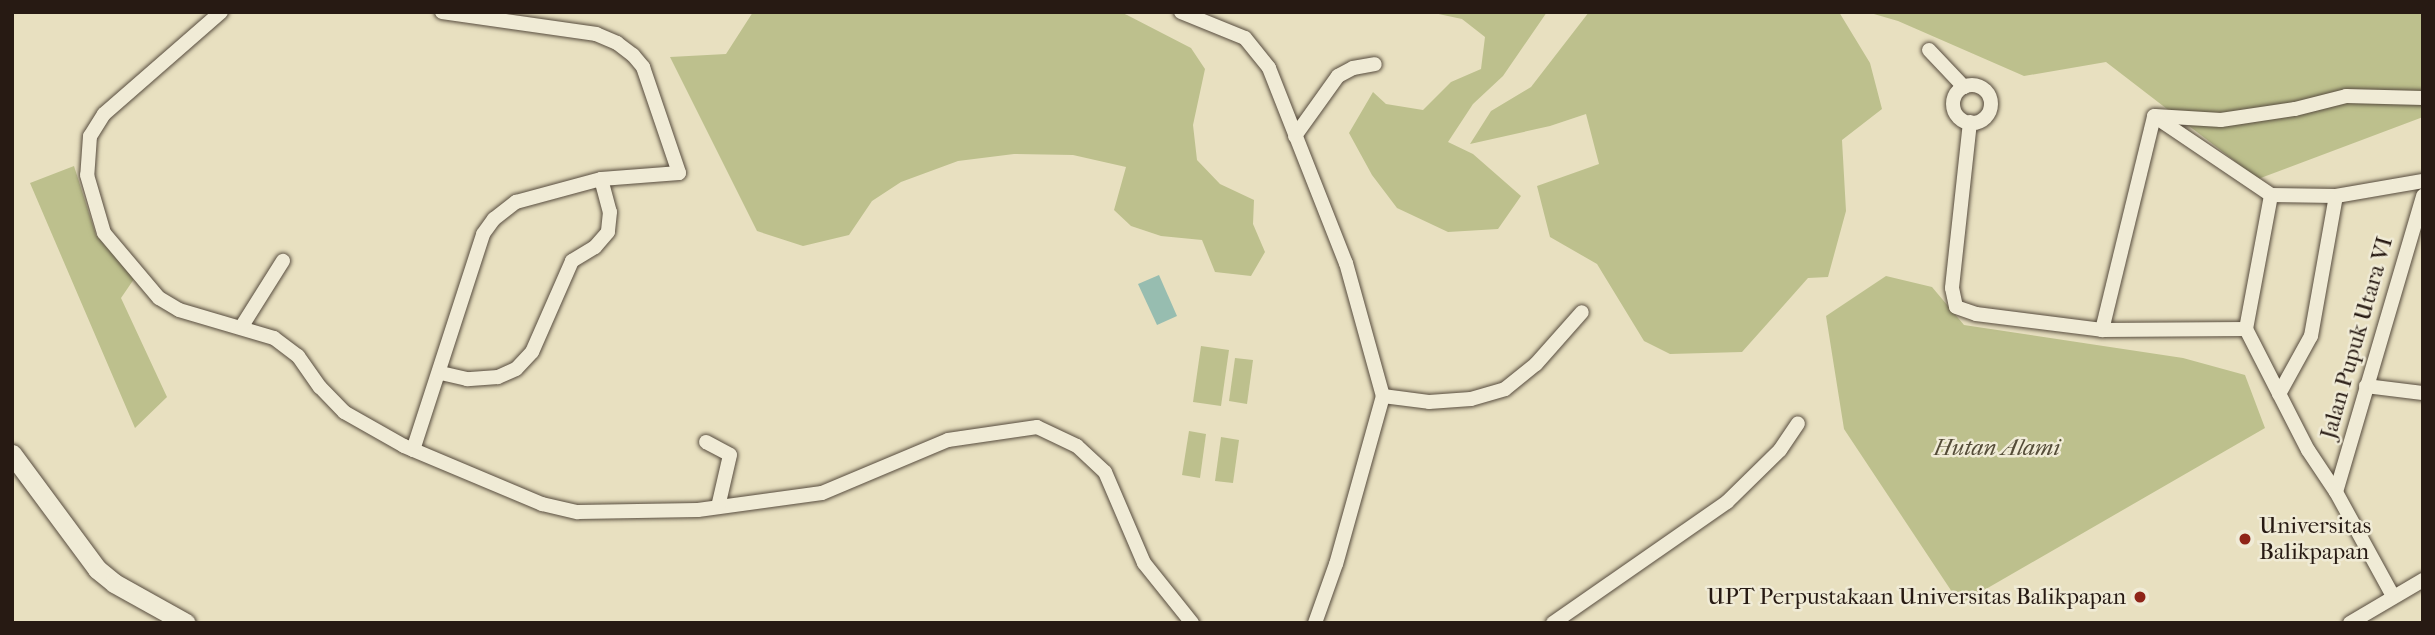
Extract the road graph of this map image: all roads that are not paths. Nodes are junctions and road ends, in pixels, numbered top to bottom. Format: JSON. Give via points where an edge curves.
{"nodes":[{"id":1,"x":220,"y":12,"type":"edge"},
{"id":2,"x":442,"y":12,"type":"edge"},
{"id":3,"x":1181,"y":12,"type":"edge"},
{"id":4,"x":1929,"y":50,"type":"dead end"},
{"id":5,"x":1375,"y":64,"type":"dead end"},
{"id":6,"x":1964,"y":87,"type":"junction"},
{"id":7,"x":2423,"y":98,"type":"edge"},
{"id":8,"x":2154,"y":116,"type":"junction"},
{"id":9,"x":1970,"y":122,"type":"junction"},
{"id":10,"x":1295,"y":136,"type":"junction"},
{"id":11,"x":601,"y":179,"type":"junction"},
{"id":12,"x":2423,"y":181,"type":"edge"},
{"id":13,"x":2271,"y":195,"type":"junction"},
{"id":14,"x":2336,"y":196,"type":"junction"},
{"id":15,"x":2423,"y":196,"type":"edge"},
{"id":16,"x":283,"y":261,"type":"dead end"},
{"id":17,"x":1582,"y":312,"type":"dead end"},
{"id":18,"x":242,"y":326,"type":"junction"},
{"id":19,"x":2102,"y":330,"type":"junction"},
{"id":20,"x":2246,"y":330,"type":"junction"},
{"id":21,"x":440,"y":373,"type":"junction"},
{"id":22,"x":2366,"y":386,"type":"junction"},
{"id":23,"x":2423,"y":393,"type":"edge"},
{"id":24,"x":2279,"y":394,"type":"junction"},
{"id":25,"x":1383,"y":396,"type":"junction"},
{"id":26,"x":1798,"y":423,"type":"dead end"},
{"id":27,"x":706,"y":442,"type":"dead end"},
{"id":28,"x":413,"y":450,"type":"junction"},
{"id":29,"x":12,"y":454,"type":"edge"},
{"id":30,"x":2336,"y":492,"type":"junction"},
{"id":31,"x":718,"y":507,"type":"junction"},
{"id":32,"x":2423,"y":580,"type":"edge"},
{"id":33,"x":2393,"y":596,"type":"junction"},
{"id":34,"x":186,"y":623,"type":"edge"},
{"id":35,"x":1192,"y":623,"type":"edge"},
{"id":36,"x":1315,"y":623,"type":"edge"},
{"id":37,"x":1553,"y":623,"type":"edge"},
{"id":38,"x":2350,"y":623,"type":"edge"}],
"edges":[{"from":1,"to":18,"type":"street","via":[[104,114],[90,136],[87,175],[104,233],[159,298],[216,323]]},
{"from":2,"to":11,"type":"street","via":[[596,34],[617,43],[643,67],[679,173]]},
{"from":3,"to":10,"type":"street","via":[[1245,38],[1269,68]]},
{"from":4,"to":6,"type":"street"},
{"from":5,"to":10,"type":"street","via":[[1338,76]]},
{"from":6,"to":9,"type":"street","via":[[1955,96],[1954,107],[1959,117]]},
{"from":6,"to":9,"type":"street","via":[[1981,87],[1991,101],[1986,117]]},
{"from":7,"to":8,"type":"street","via":[[2346,96],[2221,120]]},
{"from":8,"to":13,"type":"street"},
{"from":8,"to":19,"type":"street"},
{"from":9,"to":19,"type":"street","via":[[1952,288],[1956,307],[1976,314]]},
{"from":10,"to":25,"type":"street","via":[[1346,263]]},
{"from":11,"to":21,"type":"street","via":[[516,202],[494,219],[483,234]]},
{"from":11,"to":21,"type":"street","via":[[610,212],[608,232],[595,247],[572,261],[532,352],[516,369],[498,377],[467,379]]},
{"from":12,"to":14,"type":"street"},
{"from":13,"to":14,"type":"street"},
{"from":13,"to":20,"type":"street"},
{"from":14,"to":24,"type":"street","via":[[2311,336]]},
{"from":15,"to":22,"type":"street","name":"Jalan Pupuk Utara VI"},
{"from":16,"to":18,"type":"street"},
{"from":17,"to":25,"type":"street","via":[[1536,363],[1505,389],[1471,399],[1429,402]]},
{"from":18,"to":28,"type":"street","via":[[274,338],[298,356],[344,412]]},
{"from":19,"to":20,"type":"street"},
{"from":20,"to":24,"type":"street"},
{"from":21,"to":28,"type":"street"},
{"from":22,"to":23,"type":"street"},
{"from":22,"to":30,"type":"street","name":"Jalan Pupuk Utara VI"},
{"from":24,"to":30,"type":"street"},
{"from":25,"to":36,"type":"street"},
{"from":26,"to":37,"type":"street","via":[[1780,450],[1727,502]]},
{"from":27,"to":31,"type":"street","via":[[730,455]]},
{"from":28,"to":31,"type":"street","via":[[542,504],[578,512]]},
{"from":29,"to":34,"type":"street","via":[[97,569]]},
{"from":30,"to":33,"type":"street"},
{"from":31,"to":35,"type":"street","via":[[822,493],[948,440],[1037,427],[1077,446],[1105,472],[1144,563]]},
{"from":32,"to":33,"type":"street"},
{"from":33,"to":38,"type":"street"}]}
